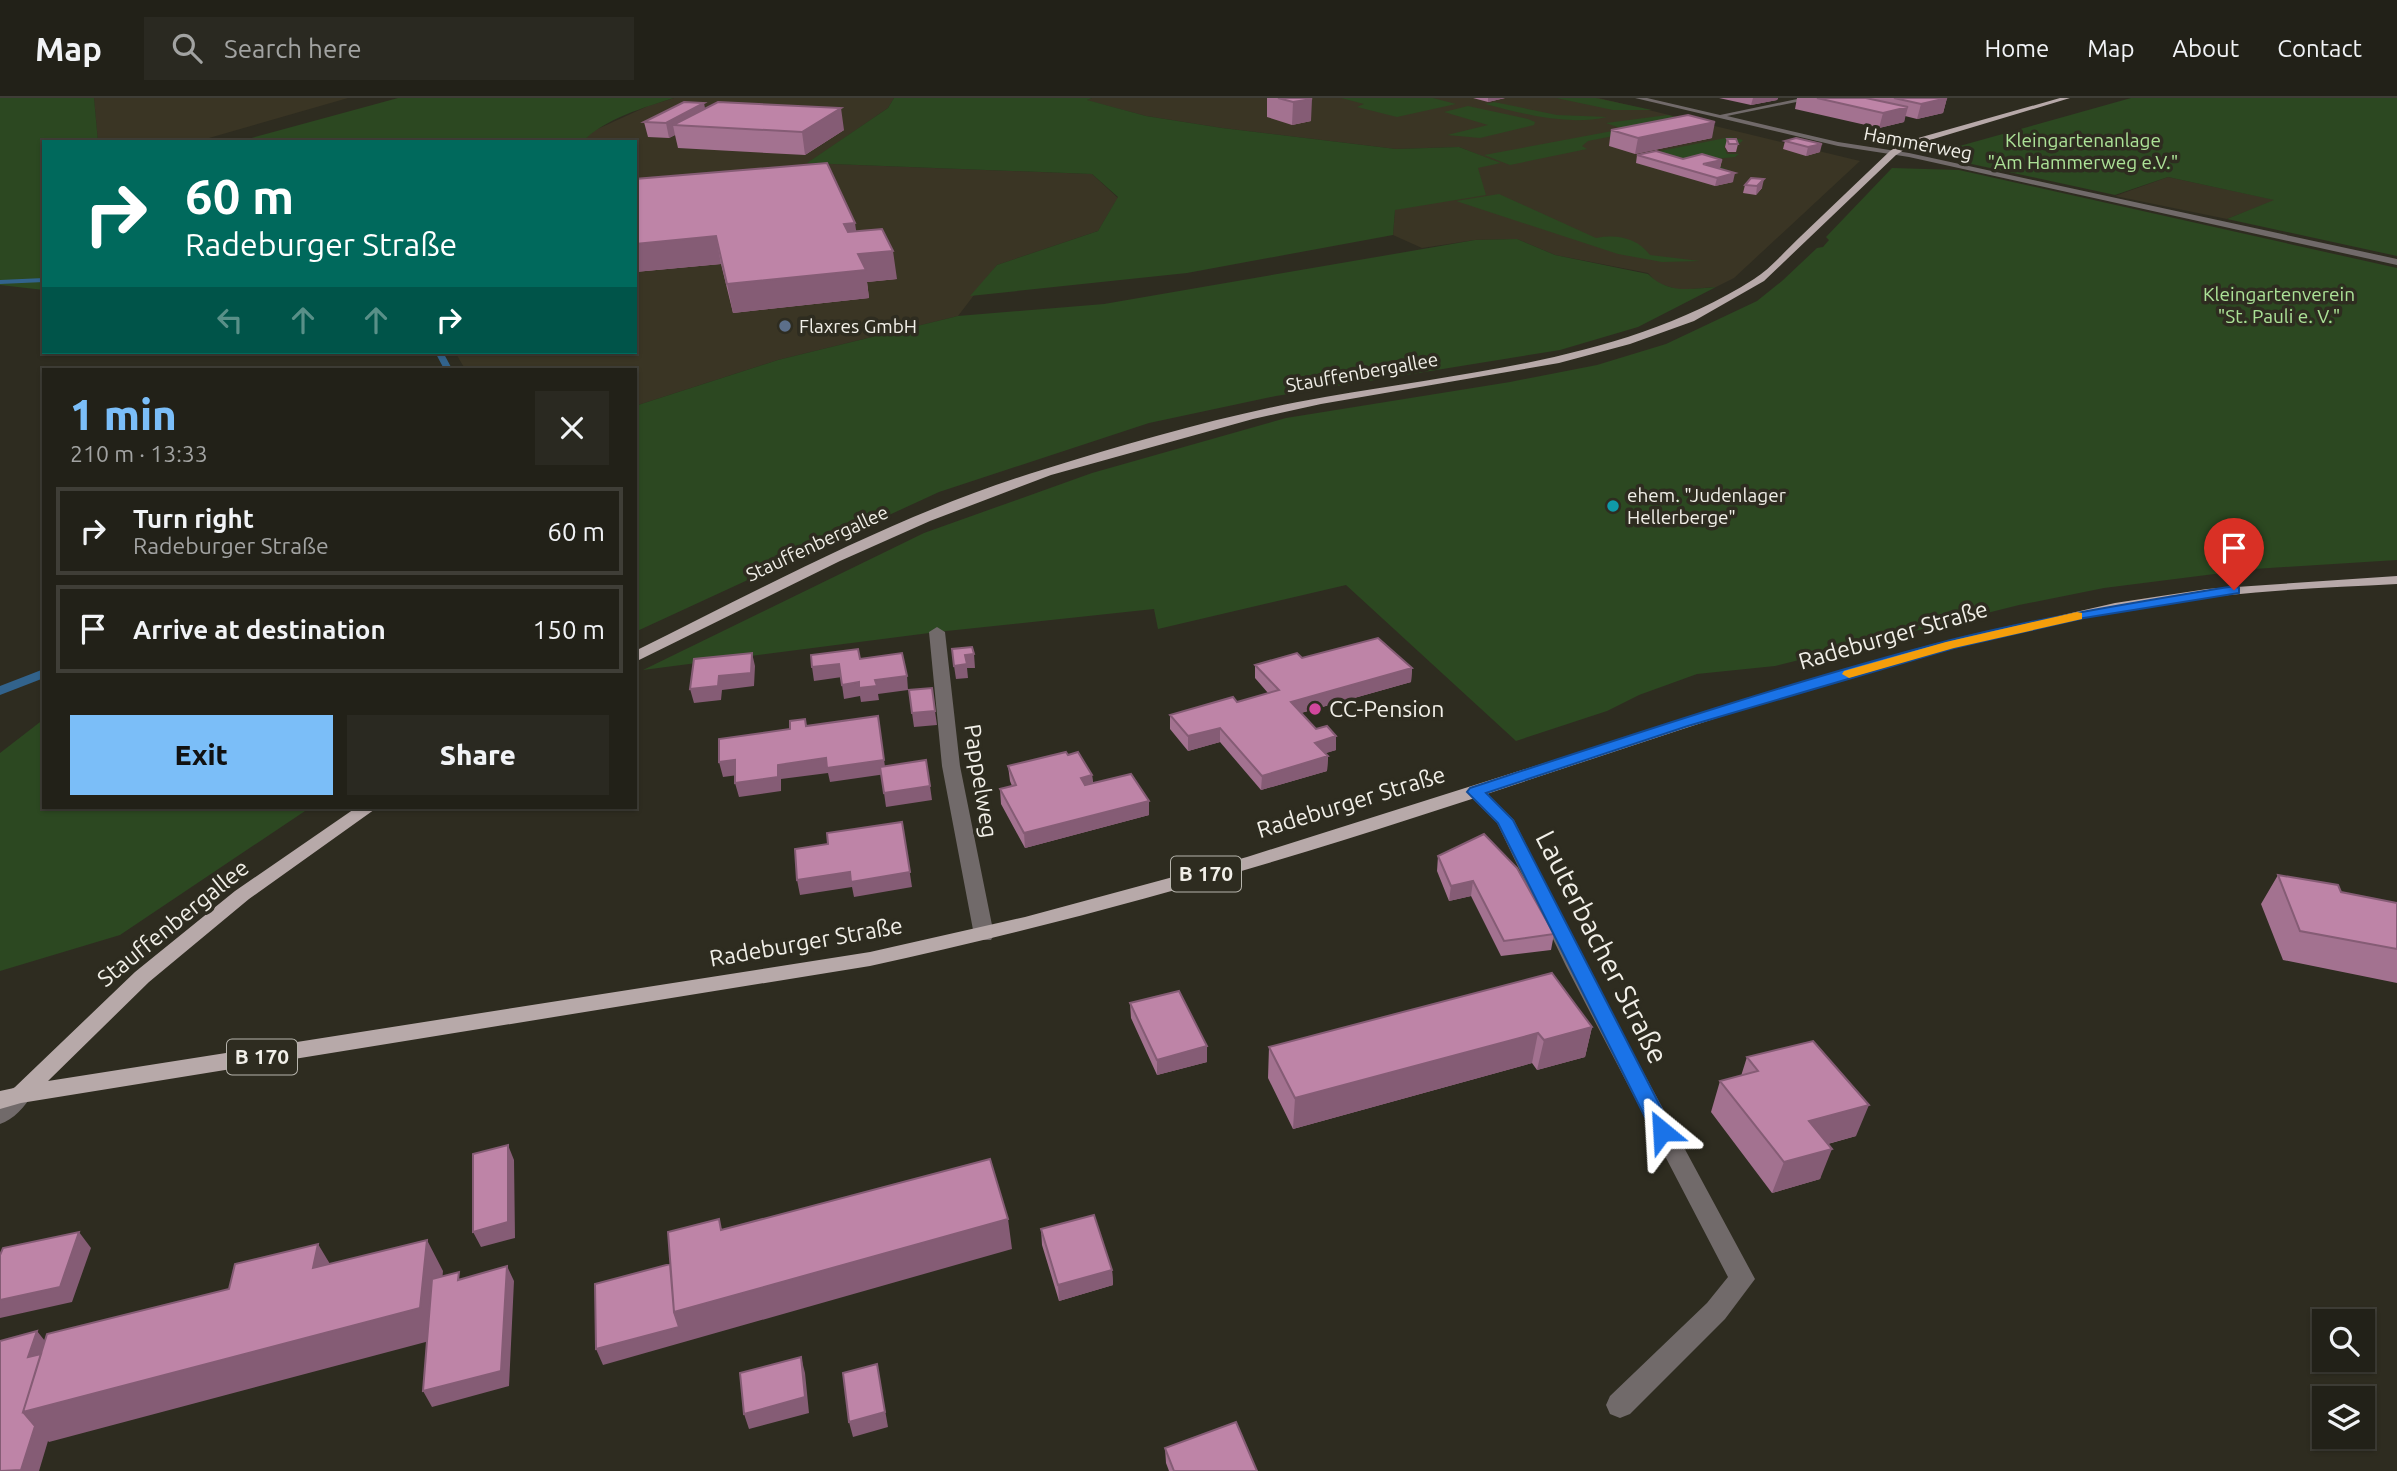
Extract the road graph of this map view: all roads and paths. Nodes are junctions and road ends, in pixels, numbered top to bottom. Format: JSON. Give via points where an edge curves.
{"nodes":[{"id":1,"x":1638,"y":98,"type":"edge"},
{"id":2,"x":1813,"y":98,"type":"edge"},
{"id":3,"x":2067,"y":98,"type":"edge"},
{"id":4,"x":1716,"y":116,"type":"junction"},
{"id":5,"x":1893,"y":153,"type":"junction"},
{"id":6,"x":2397,"y":262,"type":"edge"},
{"id":7,"x":2397,"y":580,"type":"edge"},
{"id":8,"x":937,"y":632,"type":"dead end"},
{"id":9,"x":637,"y":656,"type":"edge"},
{"id":10,"x":1475,"y":792,"type":"junction"},
{"id":11,"x":366,"y":809,"type":"edge"},
{"id":12,"x":984,"y":935,"type":"junction"},
{"id":13,"x":7,"y":1096,"type":"edge"},
{"id":14,"x":0,"y":1115,"type":"edge"},
{"id":15,"x":1620,"y":1405,"type":"dead end"}],
"edges":[{"from":1,"to":4,"type":"street","name":"Hammerweg"},
{"from":2,"to":4,"type":"street"},
{"from":3,"to":5,"type":"main road","name":"Stauffenbergallee","via":[[1907,144]]},
{"from":4,"to":5,"type":"street","name":"Hammerweg"},
{"from":5,"to":6,"type":"street","name":"Hammerweg"},
{"from":5,"to":9,"type":"main road","name":"Stauffenbergallee","via":[[1761,279],[1690,318],[1559,360],[1251,416],[1047,472],[835,558]]},
{"from":7,"to":10,"type":"main road","name":"Radeburger Straße","number":"B 170","via":[[2208,593],[2034,624],[1682,723]]},
{"from":8,"to":12,"type":"street","name":"Pappelweg","via":[[951,766]]},
{"from":10,"to":12,"type":"main road","name":"Radeburger Straße","number":"B 170","via":[[1125,899]]},
{"from":10,"to":15,"type":"street","name":"Lauterbacher Straße","via":[[1505,820],[1588,989],[1742,1279],[1716,1311]]},
{"from":11,"to":13,"type":"main road","name":"Stauffenbergallee","via":[[242,895]]},
{"from":12,"to":13,"type":"main road","name":"Radeburger Straße","number":"B 170","via":[[870,959]]},
{"from":13,"to":14,"type":"street"}]}
